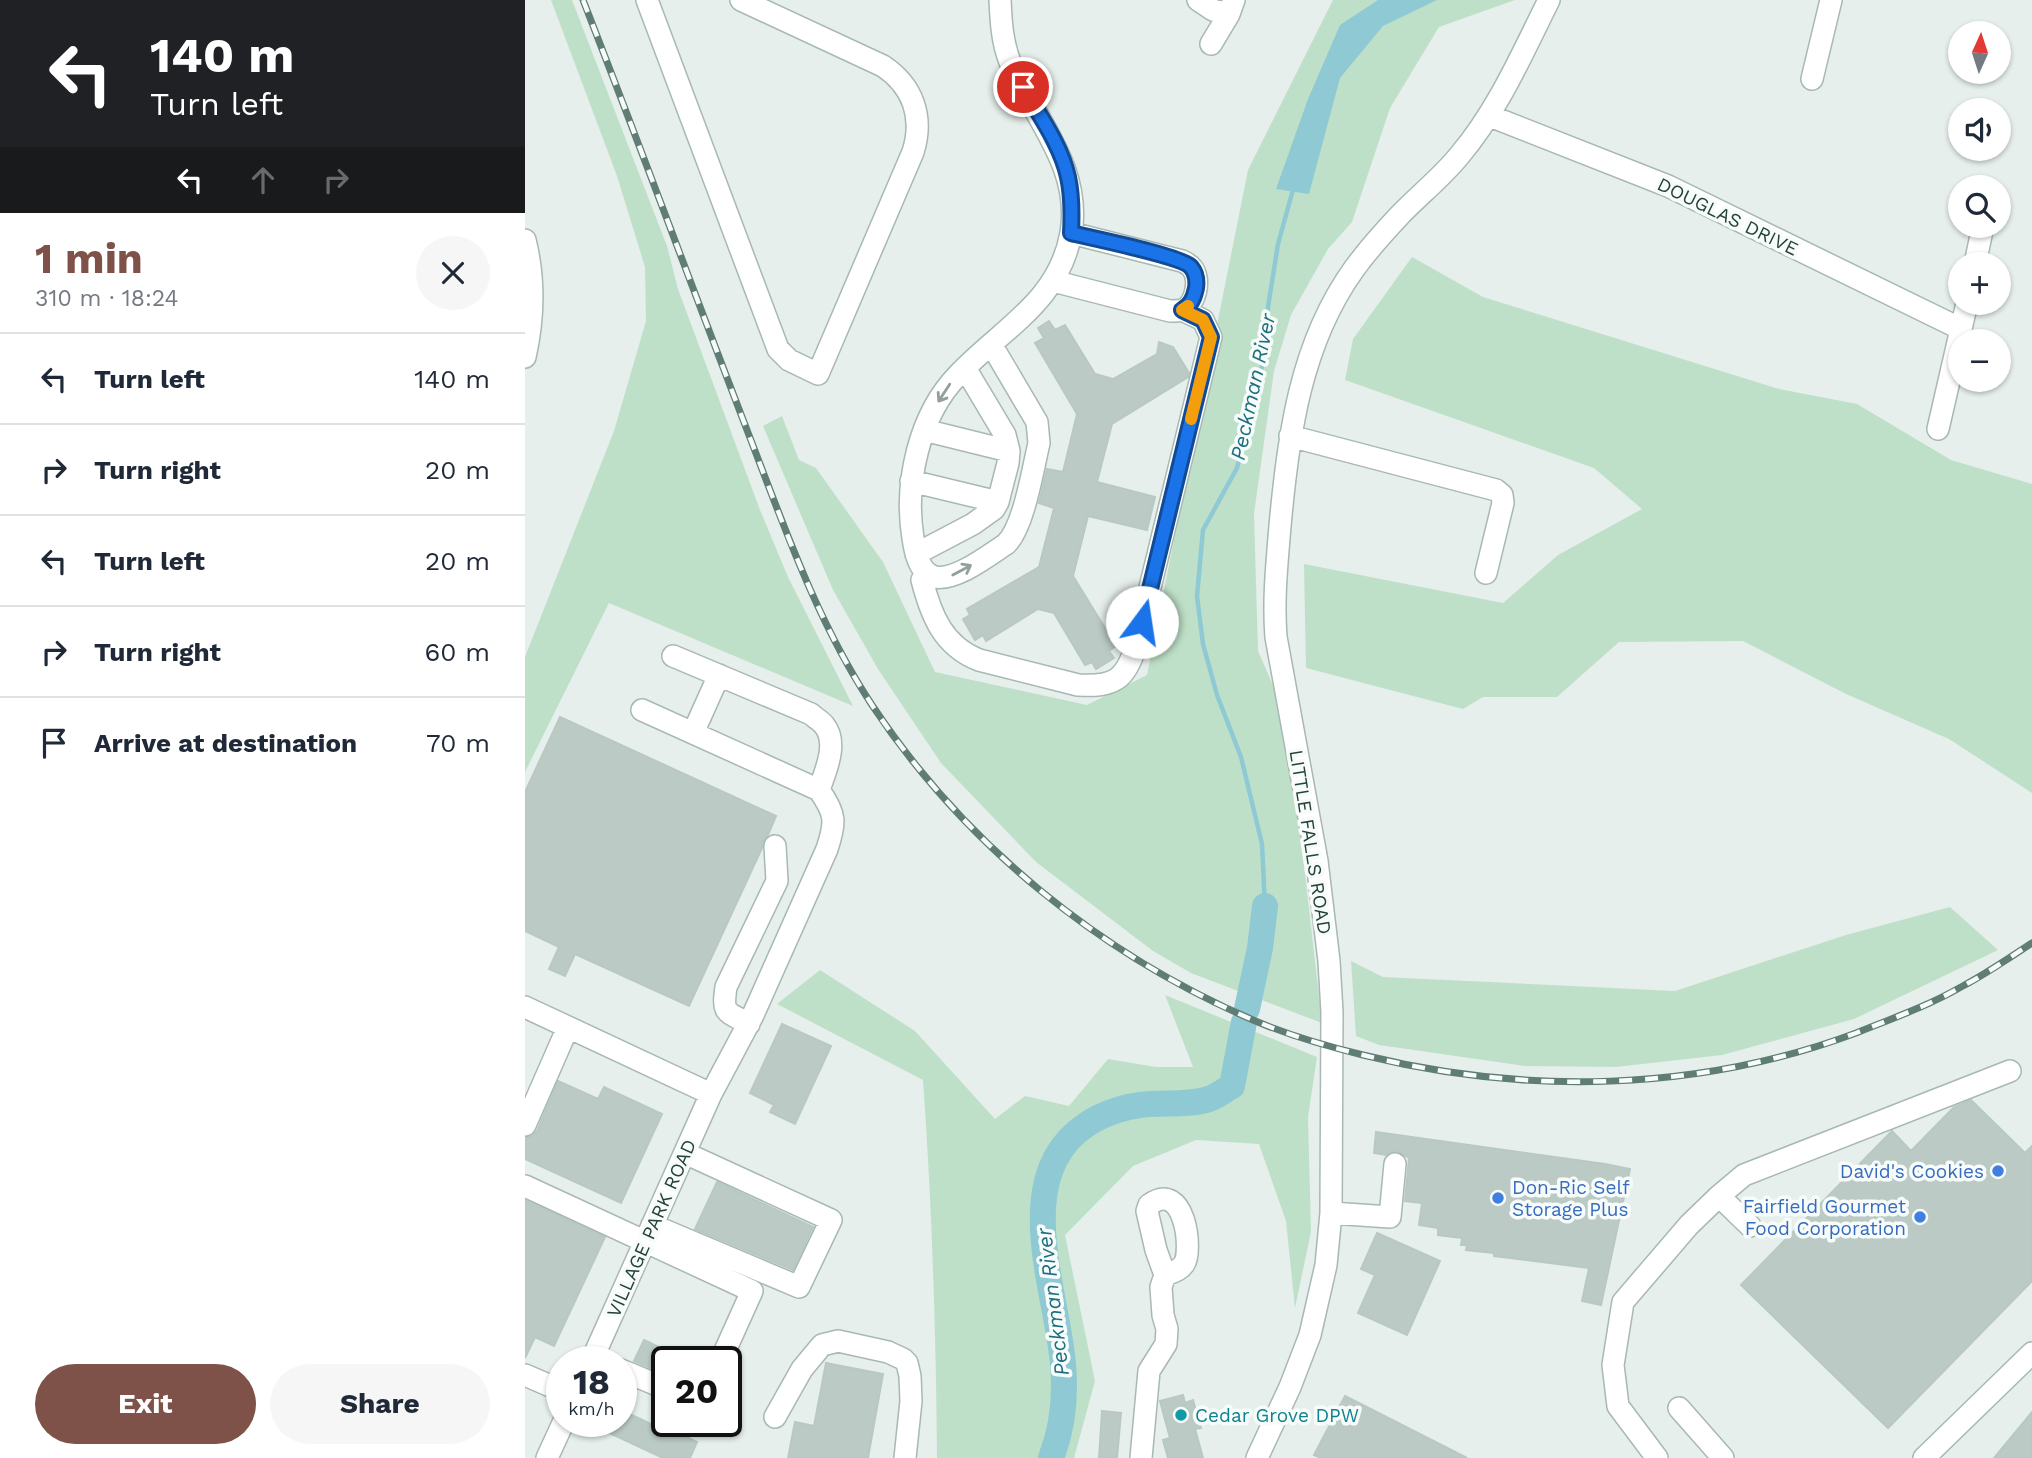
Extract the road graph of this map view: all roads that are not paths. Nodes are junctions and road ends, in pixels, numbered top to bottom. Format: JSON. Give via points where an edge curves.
{"nodes":[{"id":1,"x":647,"y":0,"type":"edge"},
{"id":2,"x":741,"y":0,"type":"edge"},
{"id":3,"x":1000,"y":0,"type":"edge"},
{"id":4,"x":1198,"y":0,"type":"edge"},
{"id":5,"x":1549,"y":0,"type":"edge"},
{"id":6,"x":1831,"y":0,"type":"edge"},
{"id":7,"x":1231,"y":7,"type":"edge"},
{"id":8,"x":1211,"y":44,"type":"dead end"},
{"id":9,"x":1812,"y":79,"type":"dead end"},
{"id":10,"x":1490,"y":117,"type":"junction"},
{"id":11,"x":1071,"y":233,"type":"junction"},
{"id":12,"x":525,"y":240,"type":"edge"},
{"id":13,"x":1053,"y":281,"type":"junction"},
{"id":14,"x":1182,"y":310,"type":"junction"},
{"id":15,"x":1964,"y":315,"type":"edge"},
{"id":16,"x":1961,"y":329,"type":"joint"},
{"id":17,"x":991,"y":344,"type":"junction"},
{"id":18,"x":525,"y":357,"type":"edge"},
{"id":19,"x":965,"y":368,"type":"junction"},
{"id":20,"x":1948,"y":386,"type":"edge"},
{"id":21,"x":1938,"y":429,"type":"dead end"},
{"id":22,"x":924,"y":430,"type":"junction"},
{"id":23,"x":1290,"y":436,"type":"junction"},
{"id":24,"x":1009,"y":451,"type":"junction"},
{"id":25,"x":911,"y":481,"type":"junction"},
{"id":26,"x":998,"y":502,"type":"junction"},
{"id":27,"x":921,"y":563,"type":"junction"},
{"id":28,"x":1486,"y":573,"type":"dead end"},
{"id":29,"x":673,"y":656,"type":"dead end"},
{"id":30,"x":719,"y":675,"type":"junction"},
{"id":31,"x":642,"y":710,"type":"dead end"},
{"id":32,"x":693,"y":733,"type":"junction"},
{"id":33,"x":819,"y":790,"type":"junction"},
{"id":34,"x":775,"y":846,"type":"dead end"},
{"id":35,"x":525,"y":1007,"type":"edge"},
{"id":36,"x":749,"y":1024,"type":"junction"},
{"id":37,"x":568,"y":1027,"type":"junction"},
{"id":38,"x":2010,"y":1071,"type":"dead end"},
{"id":39,"x":711,"y":1094,"type":"junction"},
{"id":40,"x":525,"y":1125,"type":"edge"},
{"id":41,"x":685,"y":1153,"type":"junction"},
{"id":42,"x":1395,"y":1164,"type":"dead end"},
{"id":43,"x":525,"y":1186,"type":"edge"},
{"id":44,"x":1719,"y":1196,"type":"junction"},
{"id":45,"x":1331,"y":1213,"type":"junction"},
{"id":46,"x":1750,"y":1226,"type":"dead end"},
{"id":47,"x":649,"y":1233,"type":"junction"},
{"id":48,"x":1165,"y":1275,"type":"dead end"},
{"id":49,"x":601,"y":1346,"type":"edge"},
{"id":50,"x":727,"y":1346,"type":"edge"},
{"id":51,"x":2032,"y":1353,"type":"edge"},
{"id":52,"x":525,"y":1375,"type":"edge"},
{"id":53,"x":546,"y":1384,"type":"edge"},
{"id":54,"x":1679,"y":1408,"type":"dead end"},
{"id":55,"x":775,"y":1417,"type":"dead end"},
{"id":56,"x":557,"y":1437,"type":"edge"},
{"id":57,"x":547,"y":1458,"type":"edge"},
{"id":58,"x":905,"y":1458,"type":"edge"},
{"id":59,"x":1141,"y":1458,"type":"edge"},
{"id":60,"x":1257,"y":1458,"type":"edge"},
{"id":61,"x":1657,"y":1458,"type":"edge"},
{"id":62,"x":1723,"y":1458,"type":"edge"},
{"id":63,"x":1924,"y":1458,"type":"edge"}],
"edges":[{"from":1,"to":2,"type":"street","via":[[778,349],[818,374],[913,152],[917,117],[911,95],[891,72]]},
{"from":3,"to":11,"type":"street","via":[[1009,61],[1068,175]]},
{"from":4,"to":7,"type":"street","via":[[1213,10]]},
{"from":5,"to":10,"type":"street","name":"LITTLE FALLS ROAD"},
{"from":6,"to":9,"type":"street"},
{"from":7,"to":8,"type":"street"},
{"from":10,"to":16,"type":"street","name":"DOUGLAS DRIVE","via":[[1668,186]]},
{"from":10,"to":23,"type":"street","name":"LITTLE FALLS ROAD","via":[[1354,269],[1313,349]]},
{"from":11,"to":13,"type":"street"},
{"from":11,"to":14,"type":"street","via":[[1188,264],[1195,274],[1195,291]]},
{"from":12,"to":18,"type":"street","via":[[533,295]]},
{"from":13,"to":14,"type":"street","via":[[1157,309]]},
{"from":13,"to":17,"type":"street","via":[[1035,306]]},
{"from":14,"to":27,"type":"street","via":[[1203,320],[1211,337],[1136,645],[1129,667],[1119,678],[1095,686],[1078,685],[965,655],[934,617]]},
{"from":15,"to":16,"type":"street"},
{"from":17,"to":19,"type":"street"},
{"from":27,"to":17,"type":"street","one_way":true,"via":[[934,576],[955,575],[1006,544],[1017,530],[1039,432]]},
{"from":19,"to":22,"type":"street","one_way":true},
{"from":19,"to":24,"type":"street","via":[[1005,435]]},
{"from":20,"to":21,"type":"street"},
{"from":22,"to":24,"type":"street"},
{"from":22,"to":25,"type":"street"},
{"from":23,"to":28,"type":"street","via":[[1496,490],[1503,503]]},
{"from":23,"to":45,"type":"street","name":"LITTLE FALLS ROAD","via":[[1273,603],[1317,861],[1329,961]]},
{"from":24,"to":26,"type":"street"},
{"from":25,"to":26,"type":"street"},
{"from":25,"to":27,"type":"street","via":[[910,516]]},
{"from":26,"to":27,"type":"street"},
{"from":29,"to":30,"type":"street"},
{"from":30,"to":32,"type":"street"},
{"from":30,"to":33,"type":"street","via":[[811,714],[824,725],[831,737]]},
{"from":31,"to":32,"type":"street"},
{"from":32,"to":33,"type":"street"},
{"from":33,"to":36,"type":"street","name":"VILLAGE PARK ROAD","via":[[834,816],[833,830]]},
{"from":34,"to":36,"type":"street","via":[[777,881],[726,987],[723,1005]]},
{"from":35,"to":37,"type":"street"},
{"from":36,"to":39,"type":"street","name":"VILLAGE PARK ROAD"},
{"from":37,"to":39,"type":"street"},
{"from":37,"to":40,"type":"street"},
{"from":38,"to":44,"type":"street","via":[[1744,1175]]},
{"from":39,"to":41,"type":"street","name":"VILLAGE PARK ROAD"},
{"from":41,"to":47,"type":"street","name":"VILLAGE PARK ROAD"},
{"from":41,"to":47,"type":"street","via":[[831,1220],[799,1286]]},
{"from":42,"to":45,"type":"street","via":[[1390,1217]]},
{"from":43,"to":47,"type":"street"},
{"from":44,"to":46,"type":"street"},
{"from":44,"to":61,"type":"street","via":[[1623,1302],[1612,1365],[1618,1406]]},
{"from":45,"to":60,"type":"street","name":"LITTLE FALLS ROAD","via":[[1326,1265],[1310,1335]]},
{"from":47,"to":49,"type":"street","name":"VILLAGE PARK ROAD"},
{"from":47,"to":50,"type":"street","via":[[752,1291]]},
{"from":48,"to":59,"type":"street","via":[[1161,1287],[1166,1344],[1149,1371]]},
{"from":51,"to":63,"type":"street"},
{"from":52,"to":53,"type":"street"},
{"from":54,"to":62,"type":"street"},
{"from":55,"to":58,"type":"street","via":[[802,1369],[822,1345],[838,1341],[888,1352],[907,1363],[910,1376]]},
{"from":56,"to":57,"type":"street"}]}
